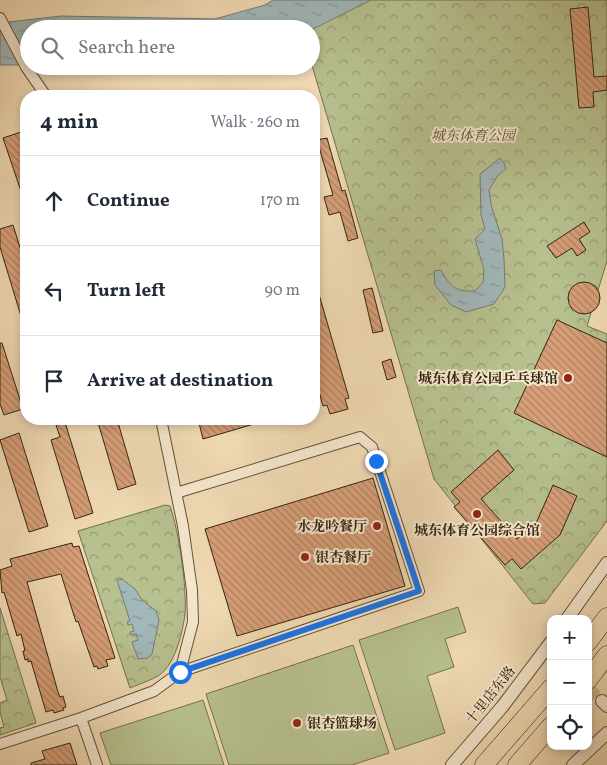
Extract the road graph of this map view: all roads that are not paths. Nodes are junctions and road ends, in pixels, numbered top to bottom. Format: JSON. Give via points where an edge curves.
{"nodes":[{"id":1,"x":0,"y":18,"type":"edge"},
{"id":2,"x":20,"y":56,"type":"edge"},
{"id":3,"x":32,"y":75,"type":"edge"},
{"id":4,"x":42,"y":90,"type":"edge"},
{"id":5,"x":162,"y":425,"type":"edge"},
{"id":6,"x":176,"y":493,"type":"junction"},
{"id":7,"x":607,"y":563,"type":"edge"},
{"id":8,"x":570,"y":615,"type":"edge"},
{"id":9,"x":607,"y":616,"type":"edge"},
{"id":10,"x":592,"y":637,"type":"edge"},
{"id":11,"x":547,"y":651,"type":"edge"},
{"id":12,"x":607,"y":655,"type":"edge"},
{"id":13,"x":180,"y":672,"type":"junction"},
{"id":14,"x":592,"y":675,"type":"edge"},
{"id":15,"x":547,"y":693,"type":"edge"},
{"id":16,"x":81,"y":718,"type":"junction"},
{"id":17,"x":547,"y":731,"type":"edge"},
{"id":18,"x":607,"y":733,"type":"edge"},
{"id":19,"x":0,"y":744,"type":"edge"},
{"id":20,"x":96,"y":765,"type":"edge"},
{"id":21,"x":452,"y":765,"type":"edge"},
{"id":22,"x":484,"y":765,"type":"edge"},
{"id":23,"x":517,"y":765,"type":"edge"},
{"id":24,"x":573,"y":765,"type":"edge"}],
"edges":[{"from":1,"to":2,"type":"street"},
{"from":3,"to":4,"type":"street"},
{"from":5,"to":6,"type":"street"},
{"from":6,"to":13,"type":"street","via":[[194,612]]},
{"from":6,"to":13,"type":"street","via":[[360,437],[372,447],[419,591]]},
{"from":7,"to":8,"type":"street"},
{"from":9,"to":10,"type":"highway"},
{"from":11,"to":21,"type":"street","name":"十里店东路"},
{"from":12,"to":14,"type":"highway"},
{"from":13,"to":16,"type":"street","via":[[154,691]]},
{"from":15,"to":22,"type":"highway"},
{"from":16,"to":19,"type":"street"},
{"from":16,"to":20,"type":"street"},
{"from":17,"to":23,"type":"highway"},
{"from":18,"to":24,"type":"street"}]}
